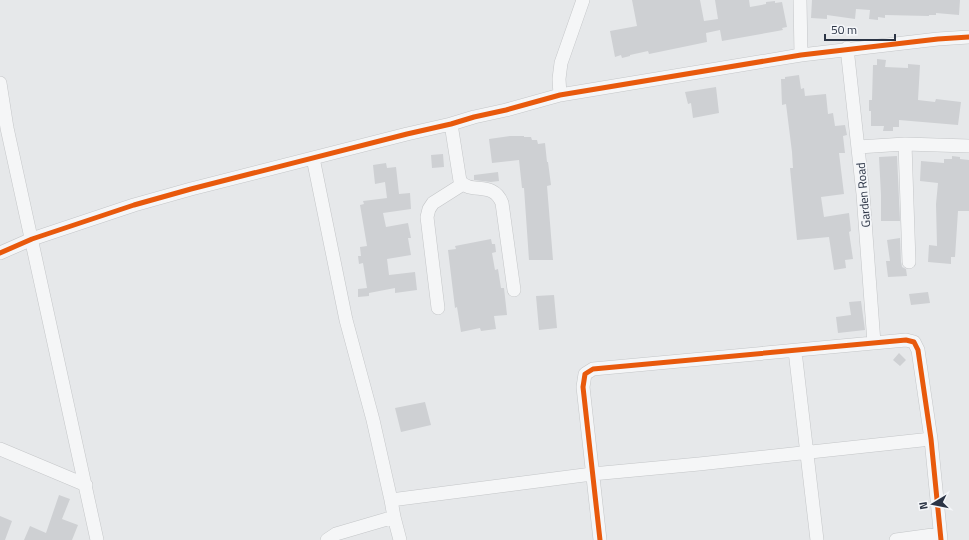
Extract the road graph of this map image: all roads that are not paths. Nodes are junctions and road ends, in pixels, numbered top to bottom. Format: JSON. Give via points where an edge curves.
{"nodes":[{"id":1,"x":583,"y":0,"type":"edge"},
{"id":2,"x":800,"y":0,"type":"edge"},
{"id":3,"x":969,"y":37,"type":"edge"},
{"id":4,"x":847,"y":48,"type":"junction"},
{"id":5,"x":801,"y":55,"type":"junction"},
{"id":6,"x":0,"y":83,"type":"edge"},
{"id":7,"x":560,"y":95,"type":"junction"},
{"id":8,"x":451,"y":124,"type":"junction"},
{"id":9,"x":906,"y":144,"type":"junction"},
{"id":10,"x":969,"y":146,"type":"edge"},
{"id":11,"x":858,"y":147,"type":"junction"},
{"id":12,"x":313,"y":158,"type":"junction"},
{"id":13,"x":463,"y":184,"type":"junction"},
{"id":14,"x":32,"y":239,"type":"junction"},
{"id":15,"x":0,"y":253,"type":"edge"},
{"id":16,"x":909,"y":262,"type":"dead end"},
{"id":17,"x":514,"y":290,"type":"dead end"},
{"id":18,"x":438,"y":308,"type":"dead end"},
{"id":19,"x":874,"y":343,"type":"junction"},
{"id":20,"x":795,"y":351,"type":"junction"},
{"id":21,"x":931,"y":439,"type":"junction"},
{"id":22,"x":0,"y":449,"type":"edge"},
{"id":23,"x":806,"y":453,"type":"junction"},
{"id":24,"x":592,"y":474,"type":"junction"},
{"id":25,"x":86,"y":485,"type":"junction"},
{"id":26,"x":391,"y":500,"type":"junction"},
{"id":27,"x":394,"y":517,"type":"junction"},
{"id":28,"x":940,"y":537,"type":"edge"},
{"id":29,"x":97,"y":540,"type":"edge"},
{"id":30,"x":327,"y":540,"type":"edge"},
{"id":31,"x":400,"y":540,"type":"edge"},
{"id":32,"x":600,"y":540,"type":"edge"},
{"id":33,"x":817,"y":540,"type":"edge"},
{"id":34,"x":896,"y":540,"type":"edge"}],
"edges":[{"from":1,"to":7,"type":"street","via":[[561,62]]},
{"from":2,"to":5,"type":"street"},
{"from":3,"to":4,"type":"street"},
{"from":4,"to":5,"type":"street"},
{"from":4,"to":11,"type":"street","name":"Garden Road"},
{"from":5,"to":7,"type":"street"},
{"from":6,"to":14,"type":"street","via":[[7,128]]},
{"from":7,"to":8,"type":"street"},
{"from":8,"to":12,"type":"street"},
{"from":8,"to":13,"type":"street","via":[[459,176]]},
{"from":9,"to":10,"type":"street"},
{"from":9,"to":11,"type":"street"},
{"from":9,"to":16,"type":"street"},
{"from":11,"to":19,"type":"street","name":"Garden Road"},
{"from":12,"to":14,"type":"street","via":[[134,205]]},
{"from":12,"to":26,"type":"street","via":[[346,320]]},
{"from":13,"to":17,"type":"street","via":[[492,191],[500,198]]},
{"from":13,"to":18,"type":"street","via":[[433,203],[427,217]]},
{"from":14,"to":15,"type":"street"},
{"from":14,"to":25,"type":"street"},
{"from":19,"to":20,"type":"street"},
{"from":19,"to":21,"type":"street","via":[[906,340],[914,342],[918,350]]},
{"from":20,"to":23,"type":"street"},
{"from":20,"to":24,"type":"street","via":[[593,369],[585,374],[583,387]]},
{"from":21,"to":23,"type":"street"},
{"from":21,"to":28,"type":"street"},
{"from":22,"to":25,"type":"street"},
{"from":23,"to":24,"type":"street"},
{"from":23,"to":33,"type":"street"},
{"from":24,"to":26,"type":"street"},
{"from":24,"to":32,"type":"street"},
{"from":25,"to":29,"type":"street"},
{"from":26,"to":27,"type":"street"},
{"from":27,"to":30,"type":"street","via":[[336,534]]},
{"from":27,"to":31,"type":"street"},
{"from":28,"to":34,"type":"street"}]}
